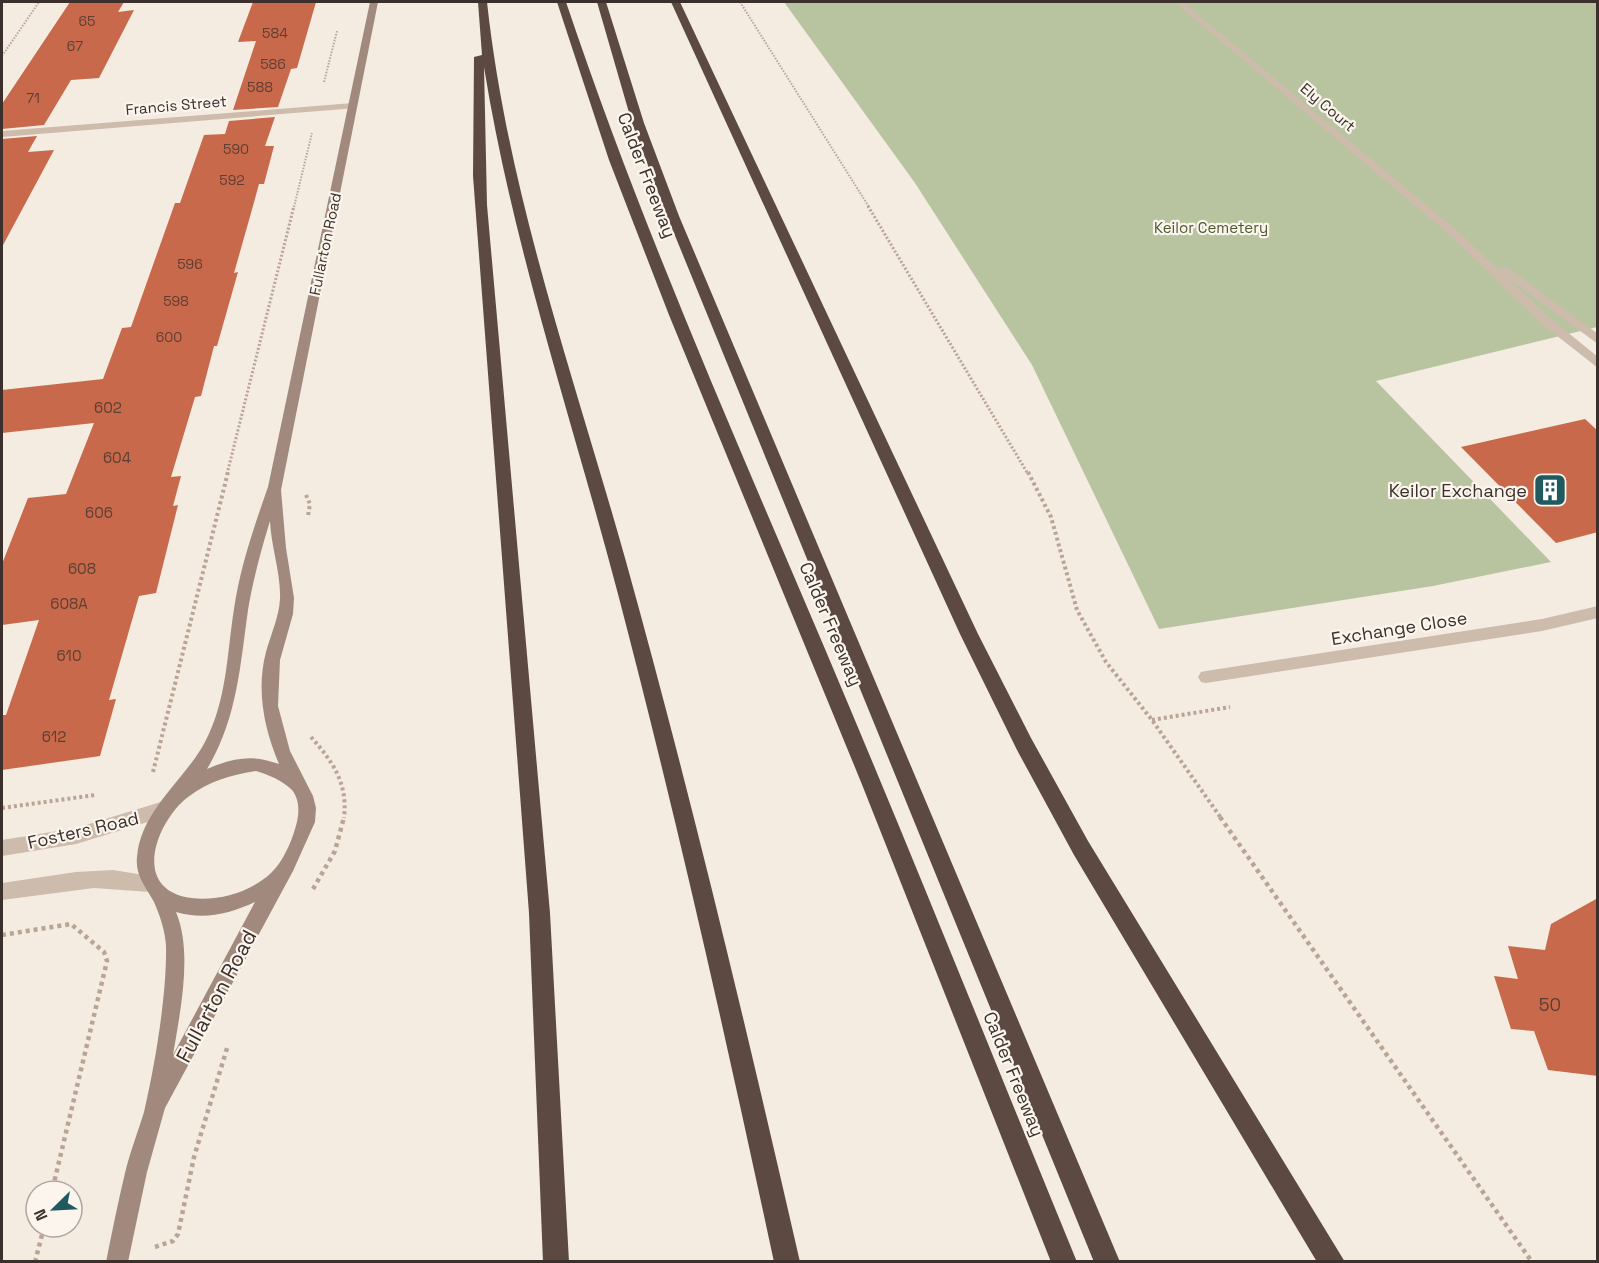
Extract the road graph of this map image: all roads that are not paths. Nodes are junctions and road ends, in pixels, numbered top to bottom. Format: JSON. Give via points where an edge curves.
{"nodes":[{"id":1,"x":374,"y":2,"type":"edge"},
{"id":2,"x":561,"y":2,"type":"edge"},
{"id":3,"x":601,"y":2,"type":"edge"},
{"id":4,"x":675,"y":2,"type":"edge"},
{"id":5,"x":1179,"y":2,"type":"edge"},
{"id":6,"x":482,"y":6,"type":"edge"},
{"id":7,"x":354,"y":106,"type":"junction"},
{"id":8,"x":2,"y":134,"type":"edge"},
{"id":9,"x":1457,"y":236,"type":"junction"},
{"id":10,"x":1598,"y":340,"type":"edge"},
{"id":11,"x":1598,"y":364,"type":"edge"},
{"id":12,"x":275,"y":487,"type":"junction"},
{"id":13,"x":1598,"y":612,"type":"edge"},
{"id":14,"x":1206,"y":677,"type":"dead end"},
{"id":15,"x":296,"y":781,"type":"junction"},
{"id":16,"x":180,"y":794,"type":"junction"},
{"id":17,"x":164,"y":810,"type":"junction"},
{"id":18,"x":2,"y":848,"type":"edge"},
{"id":19,"x":277,"y":880,"type":"junction"},
{"id":20,"x":155,"y":890,"type":"junction"},
{"id":21,"x":2,"y":892,"type":"edge"},
{"id":22,"x":154,"y":1112,"type":"junction"},
{"id":23,"x":117,"y":1262,"type":"edge"},
{"id":24,"x":556,"y":1262,"type":"edge"},
{"id":25,"x":787,"y":1262,"type":"edge"},
{"id":26,"x":1064,"y":1262,"type":"edge"},
{"id":27,"x":1107,"y":1262,"type":"edge"},
{"id":28,"x":1332,"y":1262,"type":"edge"}],
"edges":[{"from":1,"to":7,"type":"main road","name":"Fullarton Road"},
{"from":2,"to":26,"type":"highway","name":"Calder Freeway","via":[[600,123],[633,207]]},
{"from":3,"to":27,"type":"highway","via":[[638,123],[673,216]]},
{"from":4,"to":28,"type":"highway","via":[[1024,744],[1092,867]]},
{"from":5,"to":9,"type":"street","name":"Ely Court"},
{"from":6,"to":24,"type":"highway","via":[[476,108],[482,217],[499,446],[536,830]]},
{"from":6,"to":25,"type":"highway","via":[[506,169],[655,705]]},
{"from":7,"to":8,"type":"street","name":"Francis Street"},
{"from":7,"to":12,"type":"main road","name":"Fullarton Road"},
{"from":9,"to":10,"type":"street","name":"Ely Court"},
{"from":9,"to":11,"type":"street","name":"Ely Court","via":[[1546,321]]},
{"from":12,"to":15,"type":"main road","name":"Fullarton Road","via":[[279,549],[288,595],[270,681],[275,733],[280,752]]},
{"from":12,"to":16,"type":"main road","name":"Fullarton Road","via":[[251,558],[221,725],[209,752]]},
{"from":13,"to":14,"type":"street","name":"Exchange Close","via":[[1542,625]]},
{"from":15,"to":16,"type":"main road","via":[[278,769],[256,764],[230,767],[204,777]]},
{"from":15,"to":19,"type":"main road","via":[[306,797],[308,817],[302,839]]},
{"from":16,"to":17,"type":"main road"},
{"from":17,"to":18,"type":"street","name":"Fosters Road","via":[[76,836]]},
{"from":17,"to":20,"type":"main road","via":[[145,848],[144,866]]},
{"from":19,"to":20,"type":"main road","via":[[232,902],[200,909],[178,905]]},
{"from":19,"to":22,"type":"main road","name":"Fullarton Road"},
{"from":20,"to":21,"type":"street","via":[[123,878],[63,881]]},
{"from":20,"to":22,"type":"main road","name":"Fullarton Road","via":[[173,927],[174,976]]},
{"from":22,"to":23,"type":"main road","name":"Fullarton Road","via":[[136,1172]]}]}
